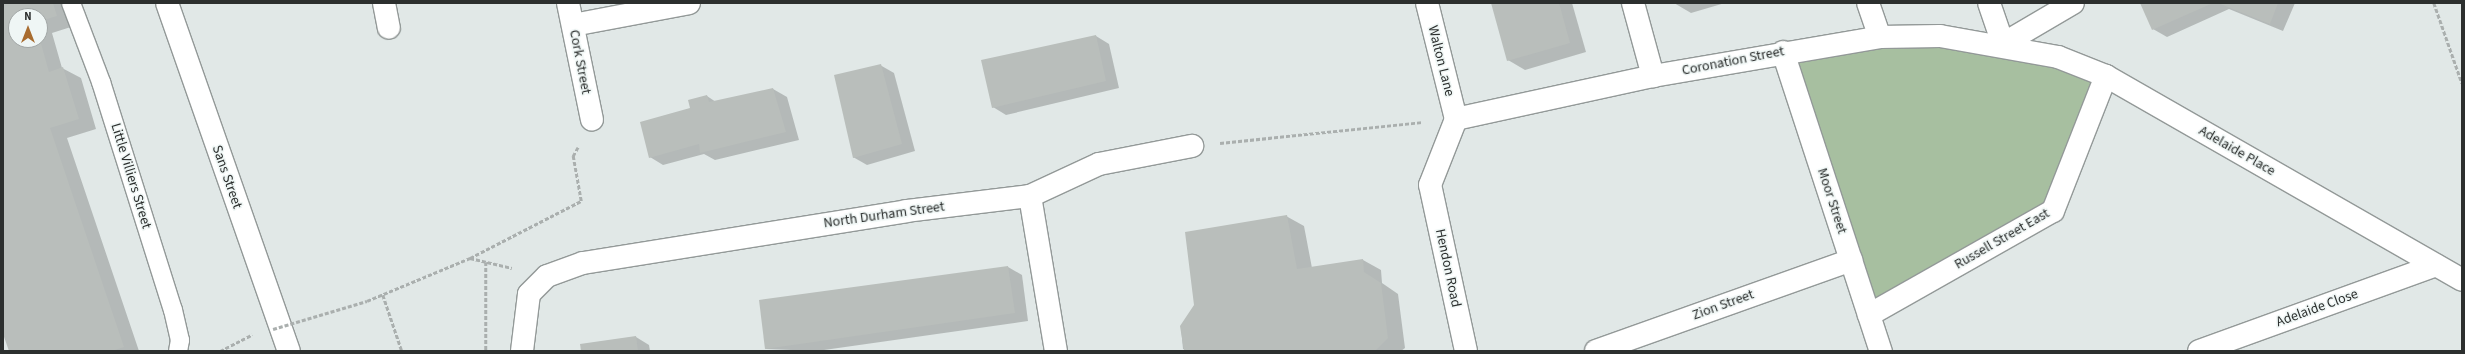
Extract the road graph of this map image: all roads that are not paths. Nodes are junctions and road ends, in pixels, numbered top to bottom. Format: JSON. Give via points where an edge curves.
{"nodes":[{"id":1,"x":71,"y":3,"type":"edge"},
{"id":2,"x":167,"y":3,"type":"edge"},
{"id":3,"x":384,"y":3,"type":"edge"},
{"id":4,"x":568,"y":3,"type":"edge"},
{"id":5,"x":689,"y":3,"type":"edge"},
{"id":6,"x":1427,"y":3,"type":"edge"},
{"id":7,"x":1633,"y":3,"type":"edge"},
{"id":8,"x":1868,"y":3,"type":"edge"},
{"id":9,"x":1989,"y":3,"type":"edge"},
{"id":10,"x":2073,"y":3,"type":"edge"},
{"id":11,"x":573,"y":25,"type":"junction"},
{"id":12,"x":389,"y":28,"type":"dead end"},
{"id":13,"x":1880,"y":37,"type":"junction"},
{"id":14,"x":2003,"y":44,"type":"junction"},
{"id":15,"x":1783,"y":52,"type":"junction"},
{"id":16,"x":1653,"y":76,"type":"junction"},
{"id":17,"x":2106,"y":76,"type":"junction"},
{"id":18,"x":1456,"y":119,"type":"junction"},
{"id":19,"x":592,"y":120,"type":"road end"},
{"id":20,"x":1192,"y":146,"type":"road end"},
{"id":21,"x":1030,"y":196,"type":"junction"},
{"id":22,"x":1851,"y":260,"type":"junction"},
{"id":23,"x":2436,"y":265,"type":"junction"},
{"id":24,"x":2462,"y":280,"type":"edge"},
{"id":25,"x":1869,"y":315,"type":"junction"},
{"id":26,"x":178,"y":351,"type":"edge"},
{"id":27,"x":289,"y":351,"type":"edge"},
{"id":28,"x":522,"y":351,"type":"edge"},
{"id":29,"x":1056,"y":351,"type":"edge"},
{"id":30,"x":1466,"y":351,"type":"edge"},
{"id":31,"x":1596,"y":351,"type":"edge"},
{"id":32,"x":1881,"y":351,"type":"edge"},
{"id":33,"x":2199,"y":351,"type":"edge"}],
"edges":[{"from":1,"to":26,"type":"lane","name":"Little Villiers Street","via":[[102,82],[170,303],[180,340]]},
{"from":2,"to":27,"type":"street","name":"Sans Street"},
{"from":3,"to":12,"type":"street"},
{"from":4,"to":11,"type":"street","name":"Cork Street"},
{"from":5,"to":11,"type":"street"},
{"from":6,"to":18,"type":"street","name":"Walton Lane"},
{"from":7,"to":16,"type":"street"},
{"from":8,"to":13,"type":"street"},
{"from":9,"to":14,"type":"street"},
{"from":10,"to":14,"type":"street"},
{"from":11,"to":19,"type":"street","name":"Cork Street"},
{"from":13,"to":14,"type":"street","name":"Coronation Street","via":[[1940,36]]},
{"from":13,"to":15,"type":"street","name":"Coronation Street"},
{"from":14,"to":17,"type":"street","name":"Adelaide Place","via":[[2058,57]]},
{"from":15,"to":16,"type":"street","name":"Coronation Street"},
{"from":15,"to":22,"type":"street","name":"Moor Street"},
{"from":16,"to":18,"type":"street","name":"Coronation Street"},
{"from":17,"to":23,"type":"street","name":"Adelaide Place"},
{"from":17,"to":25,"type":"street","name":"Russell Street East","via":[[2053,211]]},
{"from":18,"to":30,"type":"street","name":"Hendon Road","via":[[1430,185]]},
{"from":20,"to":21,"type":"street","name":"North Durham Street","via":[[1099,164]]},
{"from":21,"to":28,"type":"street","name":"North Durham Street","via":[[906,211],[583,263],[547,276],[529,294]]},
{"from":21,"to":29,"type":"street"},
{"from":22,"to":25,"type":"street","name":"Moor Street"},
{"from":22,"to":31,"type":"street","name":"Zion Street"},
{"from":23,"to":24,"type":"street","name":"Adelaide Place"},
{"from":23,"to":33,"type":"street","name":"Adelaide Close"},
{"from":25,"to":32,"type":"street","name":"Moor Street"}]}
